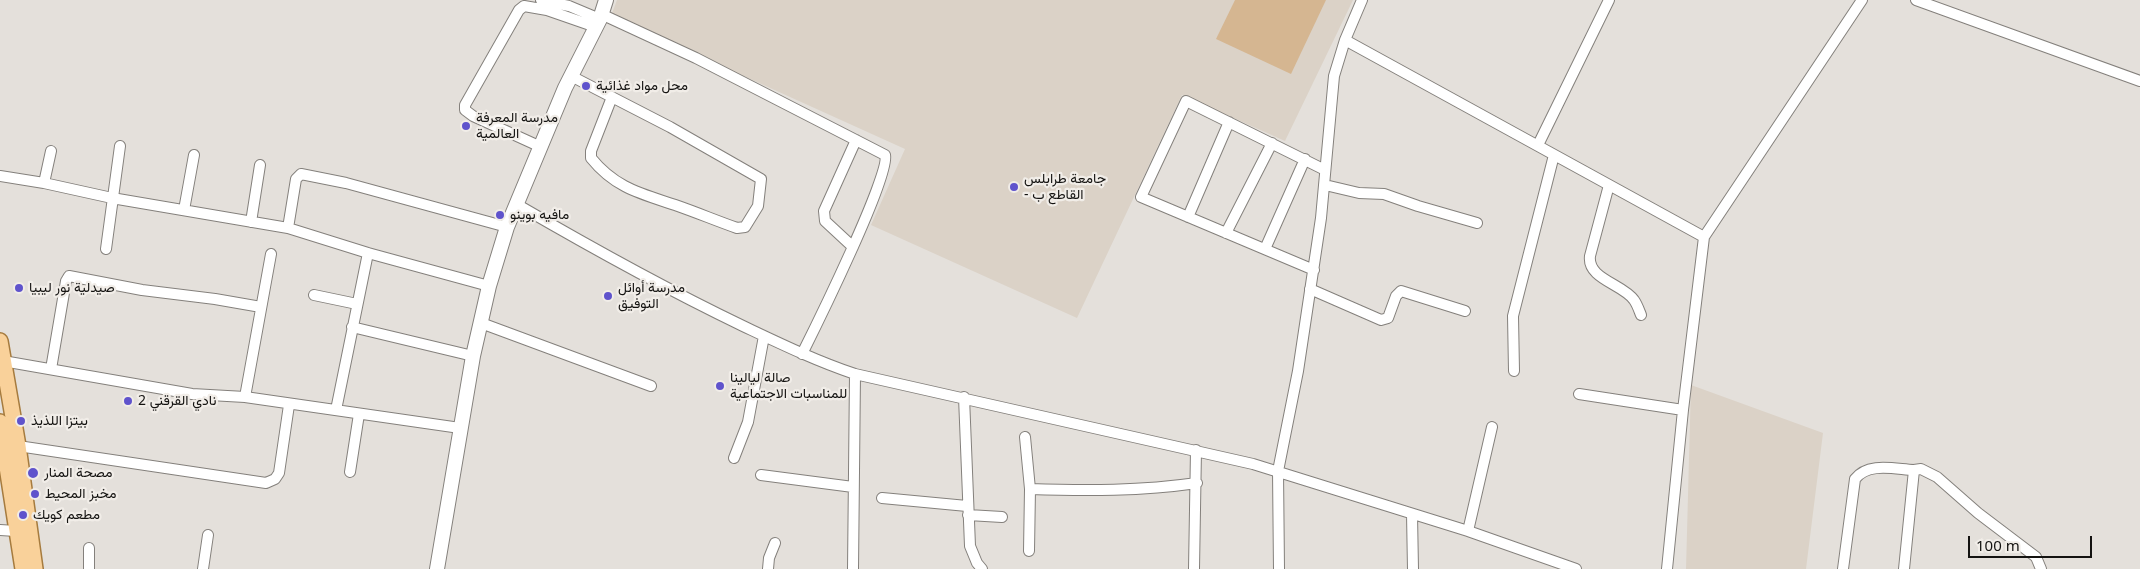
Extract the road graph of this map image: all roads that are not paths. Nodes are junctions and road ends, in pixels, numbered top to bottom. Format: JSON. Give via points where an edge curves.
{"nodes":[{"id":1,"x":541,"y":0,"type":"edge"},
{"id":2,"x":606,"y":0,"type":"edge"},
{"id":3,"x":1362,"y":0,"type":"edge"},
{"id":4,"x":1609,"y":0,"type":"edge"},
{"id":5,"x":1862,"y":0,"type":"edge"},
{"id":6,"x":1917,"y":0,"type":"edge"},
{"id":7,"x":599,"y":20,"type":"junction"},
{"id":8,"x":1345,"y":40,"type":"junction"},
{"id":9,"x":571,"y":76,"type":"junction"},
{"id":10,"x":2140,"y":81,"type":"edge"},
{"id":11,"x":612,"y":97,"type":"junction"},
{"id":12,"x":1229,"y":122,"type":"junction"},
{"id":13,"x":856,"y":140,"type":"junction"},
{"id":14,"x":1272,"y":143,"type":"junction"},
{"id":15,"x":120,"y":146,"type":"dead end"},
{"id":16,"x":1538,"y":146,"type":"junction"},
{"id":17,"x":542,"y":147,"type":"junction"},
{"id":18,"x":51,"y":151,"type":"dead end"},
{"id":19,"x":194,"y":155,"type":"dead end"},
{"id":20,"x":1554,"y":155,"type":"junction"},
{"id":21,"x":1305,"y":159,"type":"junction"},
{"id":22,"x":260,"y":166,"type":"dead end"},
{"id":23,"x":1325,"y":170,"type":"junction"},
{"id":24,"x":0,"y":176,"type":"edge"},
{"id":25,"x":44,"y":183,"type":"junction"},
{"id":26,"x":1325,"y":185,"type":"junction"},
{"id":27,"x":1609,"y":185,"type":"junction"},
{"id":28,"x":112,"y":198,"type":"junction"},
{"id":29,"x":518,"y":205,"type":"junction"},
{"id":30,"x":184,"y":210,"type":"junction"},
{"id":31,"x":1188,"y":217,"type":"junction"},
{"id":32,"x":251,"y":222,"type":"junction"},
{"id":33,"x":1477,"y":223,"type":"dead end"},
{"id":34,"x":507,"y":227,"type":"junction"},
{"id":35,"x":288,"y":228,"type":"junction"},
{"id":36,"x":1226,"y":233,"type":"junction"},
{"id":37,"x":1704,"y":237,"type":"junction"},
{"id":38,"x":853,"y":247,"type":"junction"},
{"id":39,"x":106,"y":249,"type":"dead end"},
{"id":40,"x":1265,"y":250,"type":"junction"},
{"id":41,"x":368,"y":253,"type":"junction"},
{"id":42,"x":271,"y":254,"type":"dead end"},
{"id":43,"x":1314,"y":270,"type":"junction"},
{"id":44,"x":489,"y":286,"type":"junction"},
{"id":45,"x":1310,"y":289,"type":"junction"},
{"id":46,"x":314,"y":295,"type":"dead end"},
{"id":47,"x":357,"y":304,"type":"junction"},
{"id":48,"x":261,"y":307,"type":"junction"},
{"id":49,"x":1465,"y":311,"type":"dead end"},
{"id":50,"x":1640,"y":315,"type":"dead end"},
{"id":51,"x":481,"y":323,"type":"junction"},
{"id":52,"x":352,"y":327,"type":"junction"},
{"id":53,"x":764,"y":336,"type":"junction"},
{"id":54,"x":0,"y":341,"type":"edge"},
{"id":55,"x":802,"y":354,"type":"junction"},
{"id":56,"x":473,"y":356,"type":"junction"},
{"id":57,"x":4,"y":361,"type":"junction"},
{"id":58,"x":51,"y":368,"type":"junction"},
{"id":59,"x":1514,"y":371,"type":"dead end"},
{"id":60,"x":855,"y":374,"type":"junction"},
{"id":61,"x":652,"y":386,"type":"dead end"},
{"id":62,"x":1579,"y":394,"type":"dead end"},
{"id":63,"x":246,"y":397,"type":"junction"},
{"id":64,"x":964,"y":397,"type":"junction"},
{"id":65,"x":289,"y":405,"type":"junction"},
{"id":66,"x":336,"y":410,"type":"junction"},
{"id":67,"x":1683,"y":410,"type":"junction"},
{"id":68,"x":359,"y":414,"type":"junction"},
{"id":69,"x":0,"y":422,"type":"edge"},
{"id":70,"x":1492,"y":427,"type":"dead end"},
{"id":71,"x":460,"y":428,"type":"junction"},
{"id":72,"x":1025,"y":437,"type":"dead end"},
{"id":73,"x":18,"y":446,"type":"junction"},
{"id":74,"x":1196,"y":450,"type":"junction"},
{"id":75,"x":3,"y":457,"type":"edge"},
{"id":76,"x":734,"y":458,"type":"dead end"},
{"id":77,"x":1914,"y":470,"type":"junction"},
{"id":78,"x":1278,"y":471,"type":"junction"},
{"id":79,"x":350,"y":472,"type":"dead end"},
{"id":80,"x":761,"y":475,"type":"dead end"},
{"id":81,"x":1197,"y":483,"type":"junction"},
{"id":82,"x":853,"y":487,"type":"junction"},
{"id":83,"x":1030,"y":489,"type":"junction"},
{"id":84,"x":882,"y":498,"type":"dead end"},
{"id":85,"x":968,"y":511,"type":"junction"},
{"id":86,"x":1412,"y":514,"type":"junction"},
{"id":87,"x":1002,"y":517,"type":"dead end"},
{"id":88,"x":0,"y":530,"type":"edge"},
{"id":89,"x":16,"y":531,"type":"junction"},
{"id":90,"x":1468,"y":531,"type":"junction"},
{"id":91,"x":208,"y":536,"type":"dead end"},
{"id":92,"x":775,"y":543,"type":"dead end"},
{"id":93,"x":89,"y":548,"type":"dead end"},
{"id":94,"x":1028,"y":551,"type":"dead end"},
{"id":95,"x":23,"y":569,"type":"edge"},
{"id":96,"x":35,"y":569,"type":"edge"},
{"id":97,"x":89,"y":569,"type":"edge"},
{"id":98,"x":203,"y":569,"type":"edge"},
{"id":99,"x":436,"y":569,"type":"edge"},
{"id":100,"x":768,"y":569,"type":"edge"},
{"id":101,"x":853,"y":569,"type":"edge"},
{"id":102,"x":982,"y":569,"type":"edge"},
{"id":103,"x":1194,"y":569,"type":"edge"},
{"id":104,"x":1279,"y":569,"type":"edge"},
{"id":105,"x":1413,"y":569,"type":"edge"},
{"id":106,"x":1576,"y":569,"type":"edge"},
{"id":107,"x":1667,"y":569,"type":"edge"},
{"id":108,"x":1843,"y":569,"type":"edge"},
{"id":109,"x":1904,"y":569,"type":"edge"},
{"id":110,"x":2041,"y":569,"type":"edge"}],
"edges":[{"from":1,"to":7,"type":"street","via":[[569,6]]},
{"from":2,"to":7,"type":"street"},
{"from":3,"to":8,"type":"street"},
{"from":4,"to":16,"type":"street"},
{"from":5,"to":37,"type":"street"},
{"from":6,"to":10,"type":"street"},
{"from":7,"to":9,"type":"street"},
{"from":7,"to":13,"type":"street","via":[[696,58]]},
{"from":7,"to":17,"type":"street","via":[[524,6],[465,105],[465,110],[473,116]]},
{"from":8,"to":16,"type":"street"},
{"from":8,"to":23,"type":"street","via":[[1334,76]]},
{"from":9,"to":11,"type":"street"},
{"from":9,"to":17,"type":"street"},
{"from":11,"to":11,"type":"street","via":[[591,152],[598,168],[641,195],[737,228],[745,227],[758,206],[761,179]]},
{"from":12,"to":14,"type":"street"},
{"from":12,"to":31,"type":"street"},
{"from":12,"to":31,"type":"street","via":[[1186,101],[1140,197]]},
{"from":13,"to":38,"type":"street","via":[[824,211],[825,221]]},
{"from":13,"to":38,"type":"street","via":[[882,153],[886,161]]},
{"from":14,"to":21,"type":"street"},
{"from":14,"to":36,"type":"street"},
{"from":15,"to":28,"type":"street"},
{"from":16,"to":20,"type":"street"},
{"from":17,"to":29,"type":"street"},
{"from":18,"to":25,"type":"street"},
{"from":19,"to":30,"type":"street"},
{"from":20,"to":27,"type":"street"},
{"from":20,"to":59,"type":"street","via":[[1513,316]]},
{"from":21,"to":23,"type":"street"},
{"from":21,"to":40,"type":"street"},
{"from":22,"to":32,"type":"street"},
{"from":23,"to":26,"type":"street"},
{"from":24,"to":25,"type":"street"},
{"from":25,"to":28,"type":"street"},
{"from":26,"to":33,"type":"street","via":[[1359,193],[1384,194]]},
{"from":26,"to":43,"type":"street"},
{"from":27,"to":37,"type":"street"},
{"from":27,"to":50,"type":"street","via":[[1590,264],[1634,300]]},
{"from":28,"to":30,"type":"street"},
{"from":28,"to":39,"type":"street"},
{"from":29,"to":34,"type":"street"},
{"from":29,"to":53,"type":"street","via":[[629,269]]},
{"from":30,"to":32,"type":"street"},
{"from":31,"to":36,"type":"street"},
{"from":32,"to":35,"type":"street"},
{"from":34,"to":35,"type":"street","via":[[301,174],[296,179]]},
{"from":34,"to":44,"type":"street"},
{"from":35,"to":41,"type":"street"},
{"from":36,"to":40,"type":"street"},
{"from":37,"to":67,"type":"street"},
{"from":38,"to":55,"type":"street"},
{"from":40,"to":43,"type":"street"},
{"from":41,"to":44,"type":"street"},
{"from":41,"to":47,"type":"street"},
{"from":42,"to":48,"type":"street"},
{"from":43,"to":45,"type":"street"},
{"from":44,"to":51,"type":"street"},
{"from":45,"to":49,"type":"street","via":[[1381,320],[1388,318],[1400,291]]},
{"from":45,"to":78,"type":"street"},
{"from":46,"to":47,"type":"street"},
{"from":47,"to":52,"type":"street"},
{"from":48,"to":58,"type":"street","via":[[69,276]]},
{"from":48,"to":63,"type":"street"},
{"from":51,"to":56,"type":"street"},
{"from":51,"to":61,"type":"street"},
{"from":52,"to":56,"type":"street"},
{"from":52,"to":66,"type":"street"},
{"from":53,"to":55,"type":"street"},
{"from":53,"to":76,"type":"street","via":[[748,422]]},
{"from":54,"to":57,"type":"main road"},
{"from":55,"to":60,"type":"street"},
{"from":56,"to":71,"type":"street"},
{"from":57,"to":58,"type":"street"},
{"from":57,"to":73,"type":"main road"},
{"from":58,"to":63,"type":"street","via":[[192,394]]},
{"from":60,"to":64,"type":"street"},
{"from":60,"to":82,"type":"street"},
{"from":62,"to":67,"type":"street"},
{"from":63,"to":65,"type":"street"},
{"from":64,"to":74,"type":"street"},
{"from":64,"to":85,"type":"street"},
{"from":65,"to":66,"type":"street"},
{"from":65,"to":73,"type":"street","via":[[278,476],[266,483]]},
{"from":66,"to":68,"type":"street"},
{"from":67,"to":107,"type":"street"},
{"from":68,"to":71,"type":"street"},
{"from":68,"to":79,"type":"street"},
{"from":69,"to":75,"type":"main road"},
{"from":70,"to":90,"type":"street"},
{"from":71,"to":99,"type":"street"},
{"from":72,"to":83,"type":"street"},
{"from":73,"to":96,"type":"main road"},
{"from":74,"to":78,"type":"street"},
{"from":74,"to":81,"type":"street"},
{"from":75,"to":89,"type":"main road"},
{"from":77,"to":108,"type":"street","via":[[1868,468],[1854,478]]},
{"from":77,"to":109,"type":"street"},
{"from":77,"to":110,"type":"street","via":[[1921,469],[1937,477],[1978,513],[2036,556]]},
{"from":78,"to":86,"type":"street"},
{"from":78,"to":104,"type":"street"},
{"from":80,"to":82,"type":"street"},
{"from":81,"to":83,"type":"street","via":[[1117,491]]},
{"from":81,"to":103,"type":"street"},
{"from":82,"to":101,"type":"street"},
{"from":83,"to":94,"type":"street"},
{"from":84,"to":85,"type":"street"},
{"from":85,"to":87,"type":"street"},
{"from":85,"to":102,"type":"street","via":[[970,546]]},
{"from":86,"to":90,"type":"street"},
{"from":86,"to":105,"type":"street"},
{"from":88,"to":89,"type":"street"},
{"from":89,"to":95,"type":"main road"},
{"from":90,"to":106,"type":"street"},
{"from":91,"to":98,"type":"street"},
{"from":92,"to":100,"type":"street"},
{"from":93,"to":97,"type":"street"}]}
